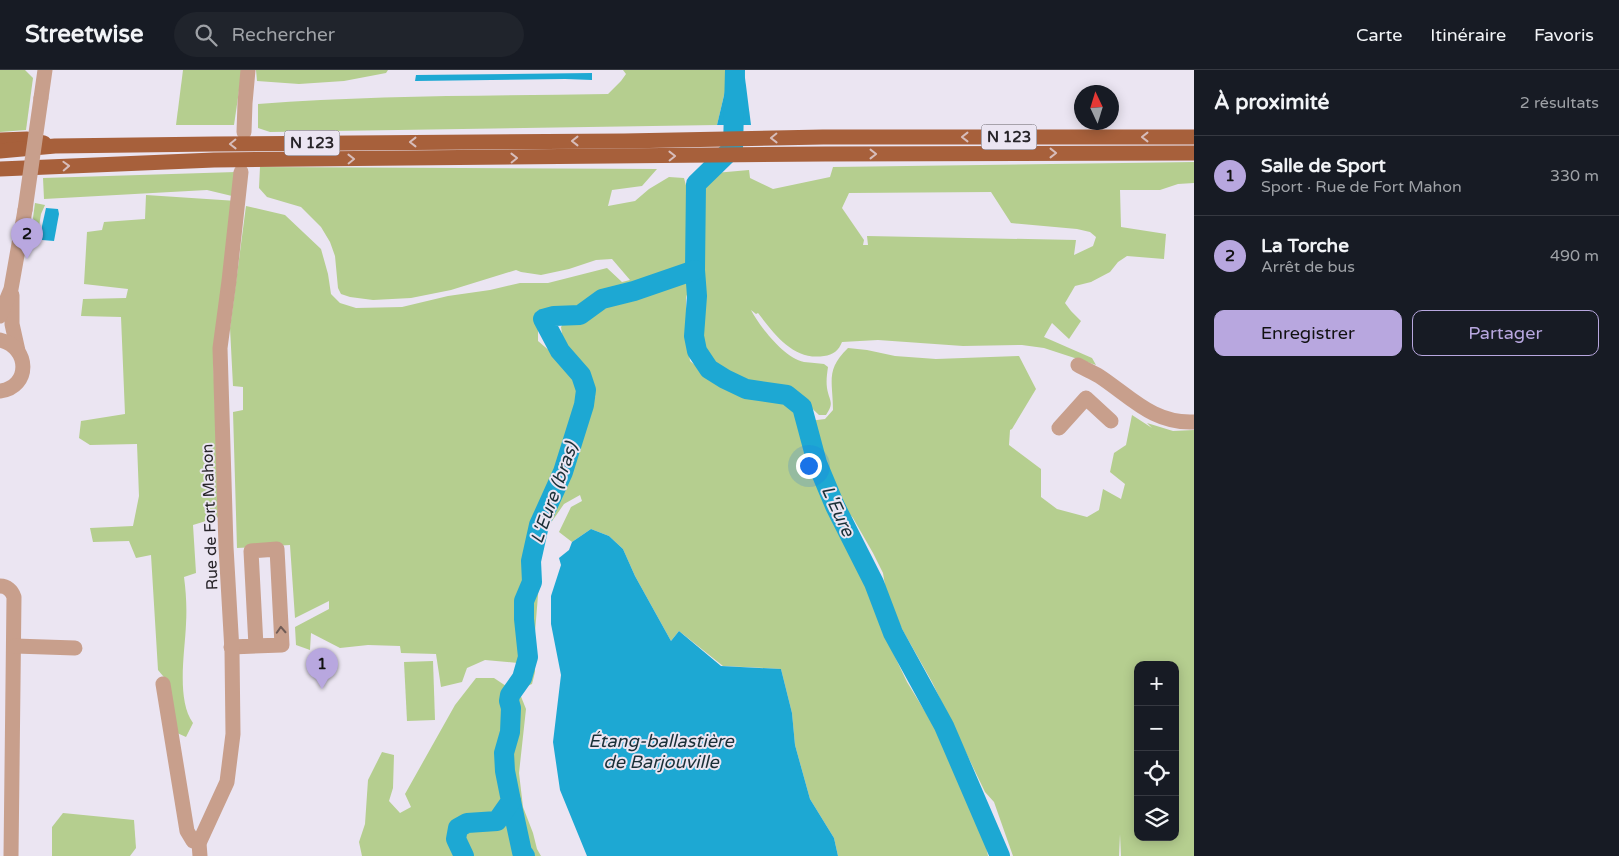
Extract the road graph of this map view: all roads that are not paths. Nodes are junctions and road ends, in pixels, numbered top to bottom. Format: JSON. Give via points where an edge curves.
{"nodes":[{"id":1,"x":45,"y":70,"type":"edge"},
{"id":2,"x":248,"y":70,"type":"edge"},
{"id":3,"x":244,"y":132,"type":"dead end"},
{"id":4,"x":1194,"y":137,"type":"edge"},
{"id":5,"x":0,"y":140,"type":"edge"},
{"id":6,"x":56,"y":146,"type":"junction"},
{"id":7,"x":0,"y":151,"type":"edge"},
{"id":8,"x":1194,"y":153,"type":"edge"},
{"id":9,"x":0,"y":169,"type":"edge"},
{"id":10,"x":241,"y":172,"type":"dead end"},
{"id":11,"x":11,"y":289,"type":"junction"},
{"id":12,"x":0,"y":316,"type":"edge"},
{"id":13,"x":0,"y":340,"type":"edge"},
{"id":14,"x":18,"y":351,"type":"junction"},
{"id":15,"x":1078,"y":365,"type":"dead end"},
{"id":16,"x":1104,"y":380,"type":"junction"},
{"id":17,"x":2,"y":392,"type":"edge"},
{"id":18,"x":1086,"y":398,"type":"junction"},
{"id":19,"x":1111,"y":421,"type":"dead end"},
{"id":20,"x":1194,"y":422,"type":"edge"},
{"id":21,"x":1059,"y":428,"type":"dead end"},
{"id":22,"x":0,"y":586,"type":"edge"},
{"id":23,"x":15,"y":646,"type":"junction"},
{"id":24,"x":256,"y":646,"type":"junction"},
{"id":25,"x":231,"y":647,"type":"junction"},
{"id":26,"x":75,"y":648,"type":"dead end"},
{"id":27,"x":163,"y":684,"type":"dead end"},
{"id":28,"x":200,"y":850,"type":"edge"},
{"id":29,"x":11,"y":856,"type":"edge"}],
"edges":[{"from":1,"to":11,"type":"street","bridge":true},
{"from":2,"to":3,"type":"street"},
{"from":4,"to":6,"type":"main road","number":"N 123","one_way":true,"via":[[823,137]]},
{"from":5,"to":6,"type":"main road","via":[[27,139]]},
{"from":6,"to":7,"type":"main road","number":"N 123"},
{"from":9,"to":8,"type":"main road","number":"N 123","one_way":true,"via":[[214,160]]},
{"from":10,"to":25,"type":"street","name":"Rue de Fort Mahon","via":[[220,348]]},
{"from":11,"to":12,"type":"street"},
{"from":11,"to":14,"type":"street","via":[[12,324]]},
{"from":13,"to":14,"type":"street"},
{"from":14,"to":17,"type":"street","via":[[23,364],[19,380]]},
{"from":15,"to":16,"type":"street"},
{"from":16,"to":18,"type":"street"},
{"from":16,"to":20,"type":"street","via":[[1148,412],[1170,420]]},
{"from":18,"to":19,"type":"street"},
{"from":18,"to":21,"type":"street"},
{"from":22,"to":23,"type":"street","via":[[12,592],[14,598]]},
{"from":23,"to":26,"type":"street"},
{"from":23,"to":29,"type":"street"},
{"from":24,"to":24,"type":"street","one_way":true,"via":[[282,645],[277,549],[251,551]]},
{"from":24,"to":25,"type":"street"},
{"from":25,"to":28,"type":"street","name":"Rue de Fort Mahon","via":[[233,734],[228,782]]},
{"from":27,"to":28,"type":"street","via":[[187,831]]}]}
